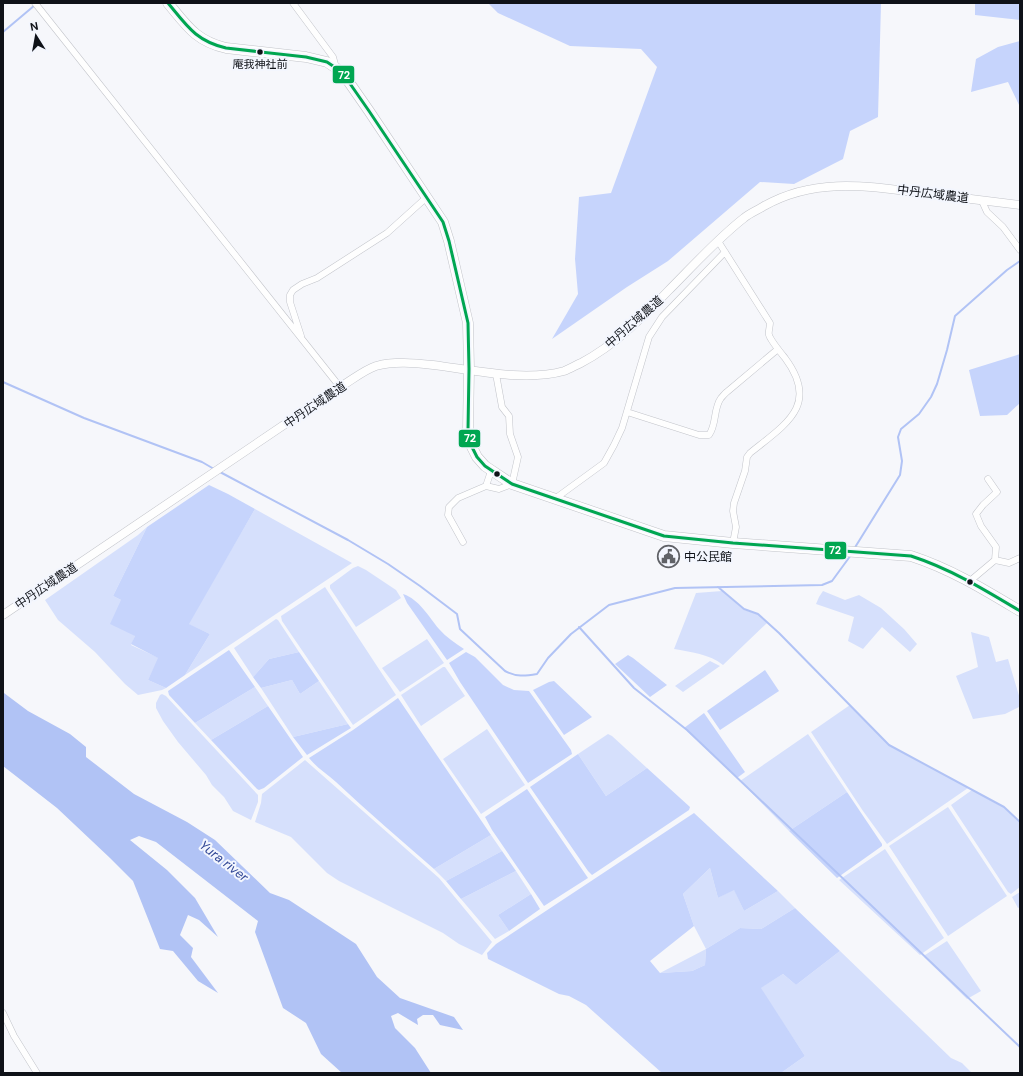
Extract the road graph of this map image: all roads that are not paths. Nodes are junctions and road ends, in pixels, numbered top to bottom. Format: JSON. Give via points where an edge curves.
{"nodes":[{"id":1,"x":35,"y":3,"type":"edge"},
{"id":2,"x":168,"y":3,"type":"edge"},
{"id":3,"x":293,"y":3,"type":"edge"},
{"id":4,"x":336,"y":68,"type":"junction"},
{"id":5,"x":427,"y":197,"type":"junction"},
{"id":6,"x":982,"y":201,"type":"junction"},
{"id":7,"x":1020,"y":205,"type":"edge"},
{"id":8,"x":718,"y":241,"type":"junction"},
{"id":9,"x":1020,"y":250,"type":"edge"},
{"id":10,"x":725,"y":252,"type":"junction"},
{"id":11,"x":303,"y":341,"type":"junction"},
{"id":12,"x":778,"y":349,"type":"junction"},
{"id":13,"x":469,"y":369,"type":"junction"},
{"id":14,"x":496,"y":374,"type":"junction"},
{"id":15,"x":338,"y":389,"type":"junction"},
{"id":16,"x":628,"y":412,"type":"junction"},
{"id":17,"x":491,"y":471,"type":"junction"},
{"id":18,"x":988,"y":479,"type":"dead end"},
{"id":19,"x":512,"y":484,"type":"junction"},
{"id":20,"x":486,"y":486,"type":"junction"},
{"id":21,"x":556,"y":498,"type":"junction"},
{"id":22,"x":463,"y":542,"type":"dead end"},
{"id":23,"x":733,"y":543,"type":"junction"},
{"id":24,"x":1020,"y":558,"type":"edge"},
{"id":25,"x":995,"y":560,"type":"junction"},
{"id":26,"x":970,"y":581,"type":"junction"},
{"id":27,"x":1020,"y":611,"type":"edge"},
{"id":28,"x":3,"y":615,"type":"edge"},
{"id":29,"x":3,"y":1013,"type":"edge"},
{"id":30,"x":36,"y":1072,"type":"edge"}],
"edges":[{"from":1,"to":11,"type":"street"},
{"from":2,"to":4,"type":"main road","via":[[196,34],[214,45],[306,57],[327,62]]},
{"from":3,"to":4,"type":"street","via":[[333,57]]},
{"from":4,"to":5,"type":"main road","via":[[344,75]]},
{"from":5,"to":11,"type":"street","via":[[387,233],[317,278],[293,290],[290,302]]},
{"from":5,"to":13,"type":"main road","via":[[443,222],[449,241],[468,323]]},
{"from":6,"to":7,"type":"street","name":"中丹広域農道"},
{"from":6,"to":8,"type":"street","name":"中丹広域農道","via":[[880,187],[852,185],[811,188],[776,199],[745,217]]},
{"from":6,"to":9,"type":"street","via":[[987,212],[1003,227]]},
{"from":8,"to":10,"type":"street"},
{"from":8,"to":14,"type":"street","name":"中丹広域農道","via":[[628,331],[596,355],[565,371],[542,375]]},
{"from":10,"to":12,"type":"street","via":[[770,323],[769,336]]},
{"from":10,"to":16,"type":"street","via":[[662,317],[649,337]]},
{"from":11,"to":15,"type":"street"},
{"from":12,"to":16,"type":"street","via":[[720,399],[713,429],[709,435],[699,435]]},
{"from":12,"to":23,"type":"street","via":[[796,374],[800,394],[791,419],[747,457],[734,503],[736,527]]},
{"from":13,"to":14,"type":"street","name":"中丹広域農道"},
{"from":13,"to":15,"type":"street","name":"中丹広域農道","via":[[414,363],[391,364],[375,367],[360,374]]},
{"from":13,"to":17,"type":"main road","via":[[468,430],[471,445],[477,457]]},
{"from":14,"to":19,"type":"street","via":[[502,407],[509,416],[510,434],[518,457]]},
{"from":15,"to":28,"type":"street","name":"中丹広域農道"},
{"from":16,"to":21,"type":"street","via":[[604,463]]},
{"from":17,"to":19,"type":"main road"},
{"from":17,"to":20,"type":"street"},
{"from":18,"to":25,"type":"street","via":[[997,492],[976,514],[996,547]]},
{"from":19,"to":20,"type":"street","via":[[499,489]]},
{"from":19,"to":21,"type":"main road"},
{"from":20,"to":22,"type":"street","via":[[458,498],[449,507],[448,515]]},
{"from":21,"to":23,"type":"main road","via":[[664,536]]},
{"from":23,"to":26,"type":"main road","via":[[911,556],[933,563]]},
{"from":24,"to":25,"type":"street","via":[[1009,563]]},
{"from":25,"to":26,"type":"street"},
{"from":26,"to":27,"type":"main road"},
{"from":29,"to":30,"type":"street"}]}
